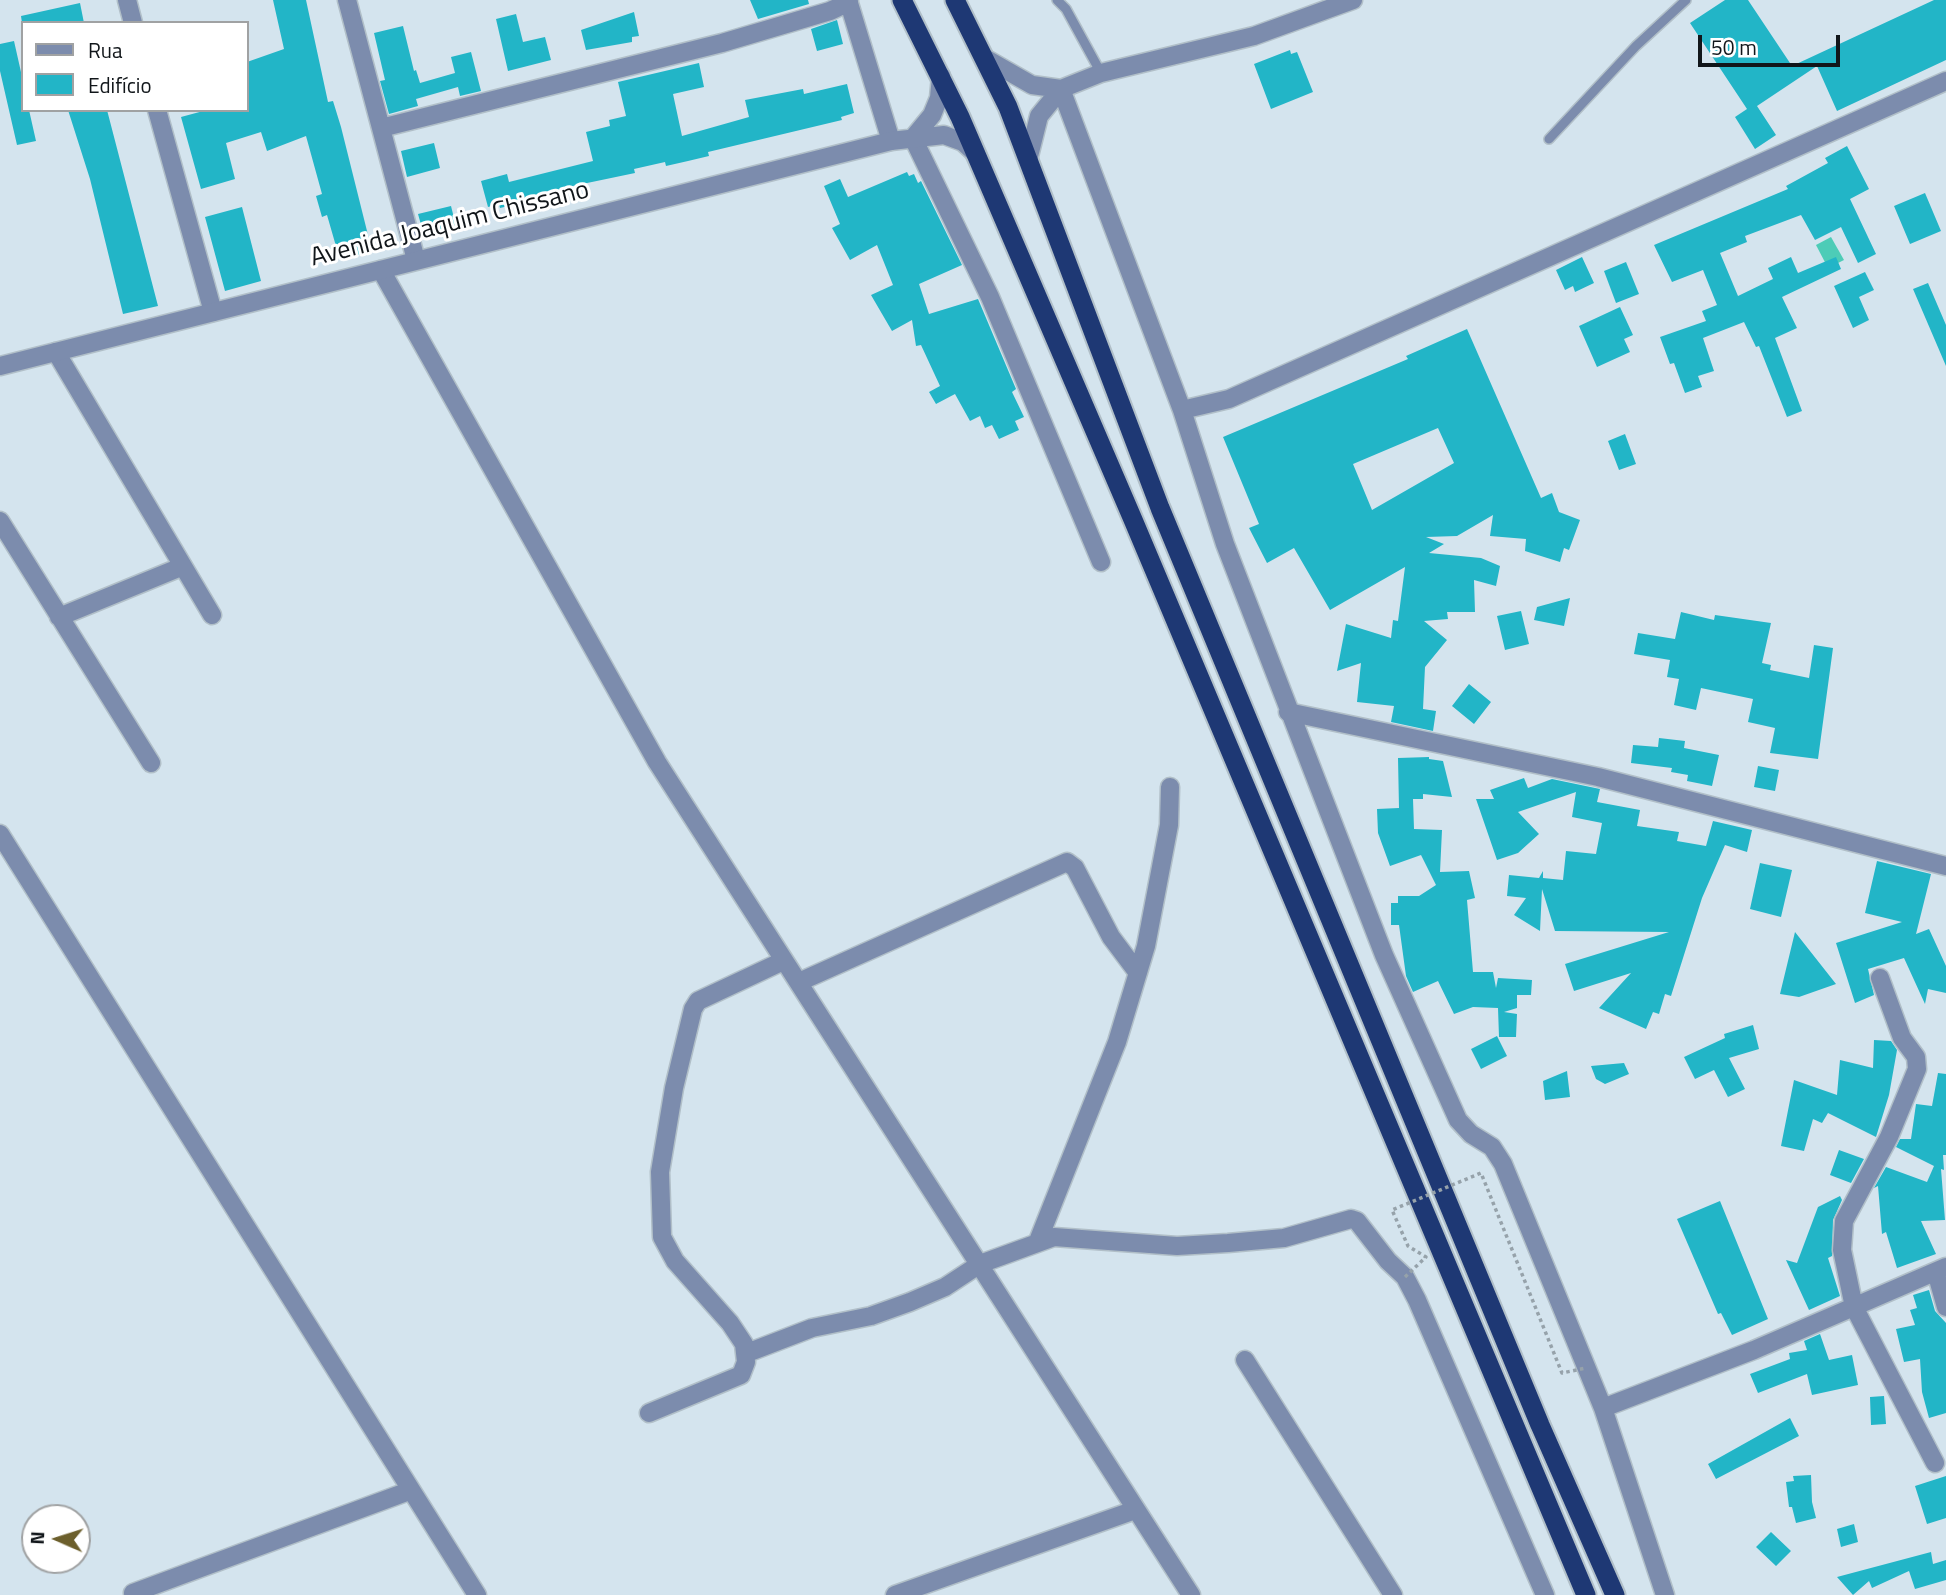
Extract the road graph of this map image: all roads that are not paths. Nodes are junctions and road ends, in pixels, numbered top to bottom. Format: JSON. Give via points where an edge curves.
{"nodes":[{"id":1,"x":127,"y":0,"type":"edge"},
{"id":2,"x":346,"y":0,"type":"edge"},
{"id":3,"x":902,"y":0,"type":"edge"},
{"id":4,"x":955,"y":0,"type":"edge"},
{"id":5,"x":1057,"y":0,"type":"edge"},
{"id":6,"x":1353,"y":0,"type":"edge"},
{"id":7,"x":1686,"y":0,"type":"edge"},
{"id":8,"x":848,"y":1,"type":"edge"},
{"id":9,"x":132,"y":21,"type":"edge"},
{"id":10,"x":983,"y":57,"type":"junction"},
{"id":11,"x":1101,"y":73,"type":"junction"},
{"id":12,"x":941,"y":75,"type":"junction"},
{"id":13,"x":1946,"y":81,"type":"edge"},
{"id":14,"x":1061,"y":89,"type":"junction"},
{"id":15,"x":158,"y":112,"type":"edge"},
{"id":16,"x":381,"y":128,"type":"junction"},
{"id":17,"x":913,"y":138,"type":"junction"},
{"id":18,"x":1549,"y":139,"type":"dead end"},
{"id":19,"x":891,"y":141,"type":"junction"},
{"id":20,"x":976,"y":154,"type":"junction"},
{"id":21,"x":1028,"y":160,"type":"junction"},
{"id":22,"x":416,"y":260,"type":"junction"},
{"id":23,"x":381,"y":270,"type":"junction"},
{"id":24,"x":213,"y":312,"type":"junction"},
{"id":25,"x":56,"y":352,"type":"junction"},
{"id":26,"x":0,"y":366,"type":"edge"},
{"id":27,"x":1182,"y":410,"type":"junction"},
{"id":28,"x":0,"y":521,"type":"edge"},
{"id":29,"x":1101,"y":562,"type":"dead end"},
{"id":30,"x":181,"y":567,"type":"junction"},
{"id":31,"x":212,"y":615,"type":"dead end"},
{"id":32,"x":59,"y":617,"type":"junction"},
{"id":33,"x":1288,"y":712,"type":"junction"},
{"id":34,"x":151,"y":763,"type":"dead end"},
{"id":35,"x":1170,"y":787,"type":"dead end"},
{"id":36,"x":0,"y":834,"type":"edge"},
{"id":37,"x":1946,"y":866,"type":"edge"},
{"id":38,"x":783,"y":961,"type":"junction"},
{"id":39,"x":1138,"y":973,"type":"junction"},
{"id":40,"x":1880,"y":978,"type":"dead end"},
{"id":41,"x":799,"y":982,"type":"junction"},
{"id":42,"x":1038,"y":1241,"type":"junction"},
{"id":43,"x":980,"y":1264,"type":"junction"},
{"id":44,"x":1941,"y":1269,"type":"edge"},
{"id":45,"x":1854,"y":1307,"type":"junction"},
{"id":46,"x":1946,"y":1307,"type":"edge"},
{"id":47,"x":747,"y":1353,"type":"junction"},
{"id":48,"x":1245,"y":1360,"type":"dead end"},
{"id":49,"x":1602,"y":1408,"type":"junction"},
{"id":50,"x":649,"y":1413,"type":"dead end"},
{"id":51,"x":1935,"y":1463,"type":"dead end"},
{"id":52,"x":409,"y":1491,"type":"junction"},
{"id":53,"x":1135,"y":1510,"type":"junction"},
{"id":54,"x":134,"y":1593,"type":"dead end"},
{"id":55,"x":477,"y":1595,"type":"edge"},
{"id":56,"x":895,"y":1595,"type":"edge"},
{"id":57,"x":1191,"y":1595,"type":"edge"},
{"id":58,"x":1393,"y":1595,"type":"edge"},
{"id":59,"x":1545,"y":1595,"type":"edge"},
{"id":60,"x":1586,"y":1595,"type":"edge"},
{"id":61,"x":1615,"y":1595,"type":"edge"},
{"id":62,"x":1665,"y":1595,"type":"edge"}],
"edges":[{"from":1,"to":9,"type":"street"},
{"from":2,"to":16,"type":"street"},
{"from":3,"to":12,"type":"highway"},
{"from":4,"to":10,"type":"highway"},
{"from":5,"to":11,"type":"lane"},
{"from":6,"to":11,"type":"street","via":[[1254,36]]},
{"from":7,"to":18,"type":"lane"},
{"from":8,"to":16,"type":"street","via":[[722,43]]},
{"from":8,"to":19,"type":"street"},
{"from":10,"to":14,"type":"street","via":[[1032,85]]},
{"from":10,"to":21,"type":"highway"},
{"from":11,"to":14,"type":"street"},
{"from":12,"to":17,"type":"street","via":[[932,115]]},
{"from":12,"to":20,"type":"highway"},
{"from":13,"to":27,"type":"street","via":[[1229,399]]},
{"from":14,"to":21,"type":"street","via":[[1039,116]]},
{"from":14,"to":27,"type":"street"},
{"from":15,"to":24,"type":"street"},
{"from":16,"to":22,"type":"street"},
{"from":17,"to":19,"type":"street","name":"Avenida Joaquim Chissano"},
{"from":17,"to":20,"type":"street","name":"Avenida Joaquim Chissano","via":[[944,135],[963,142]]},
{"from":17,"to":29,"type":"street","via":[[990,297]]},
{"from":19,"to":22,"type":"street","name":"Avenida Joaquim Chissano"},
{"from":20,"to":60,"type":"highway"},
{"from":21,"to":61,"type":"highway","via":[[1160,508],[1540,1425]]},
{"from":22,"to":23,"type":"street","name":"Avenida Joaquim Chissano"},
{"from":23,"to":24,"type":"street","name":"Avenida Joaquim Chissano"},
{"from":23,"to":38,"type":"street","via":[[657,762]]},
{"from":24,"to":25,"type":"street","name":"Avenida Joaquim Chissano"},
{"from":25,"to":26,"type":"street","name":"Avenida Joaquim Chissano"},
{"from":25,"to":30,"type":"street"},
{"from":27,"to":33,"type":"street","via":[[1225,544]]},
{"from":28,"to":32,"type":"street"},
{"from":30,"to":31,"type":"street"},
{"from":30,"to":32,"type":"street"},
{"from":32,"to":34,"type":"street"},
{"from":33,"to":37,"type":"street","via":[[1598,777]]},
{"from":33,"to":49,"type":"street","via":[[1442,1089],[1458,1120],[1492,1147],[1503,1164]]},
{"from":35,"to":39,"type":"street","via":[[1169,825]]},
{"from":36,"to":52,"type":"street"},
{"from":38,"to":41,"type":"street"},
{"from":38,"to":47,"type":"street","via":[[698,1001],[692,1009],[660,1172],[662,1237],[675,1261],[730,1323]]},
{"from":39,"to":41,"type":"street","via":[[1111,937],[1075,867],[1067,862]]},
{"from":39,"to":42,"type":"street","via":[[1117,1042]]},
{"from":40,"to":45,"type":"street","via":[[1902,1038],[1916,1057],[1917,1069],[1889,1137],[1844,1220],[1842,1250]]},
{"from":41,"to":43,"type":"street"},
{"from":42,"to":43,"type":"street"},
{"from":42,"to":59,"type":"street","via":[[1054,1237],[1177,1245],[1228,1243],[1284,1238],[1351,1220],[1362,1224],[1405,1277]]},
{"from":43,"to":47,"type":"street","via":[[945,1287],[910,1302],[812,1328]]},
{"from":43,"to":53,"type":"street"},
{"from":44,"to":45,"type":"street"},
{"from":44,"to":46,"type":"street"},
{"from":45,"to":49,"type":"street"},
{"from":45,"to":51,"type":"street"},
{"from":47,"to":50,"type":"street","via":[[741,1375]]},
{"from":48,"to":58,"type":"street"},
{"from":49,"to":62,"type":"street"},
{"from":52,"to":54,"type":"street"},
{"from":52,"to":55,"type":"street"},
{"from":53,"to":56,"type":"street"},
{"from":53,"to":57,"type":"street"}]}
